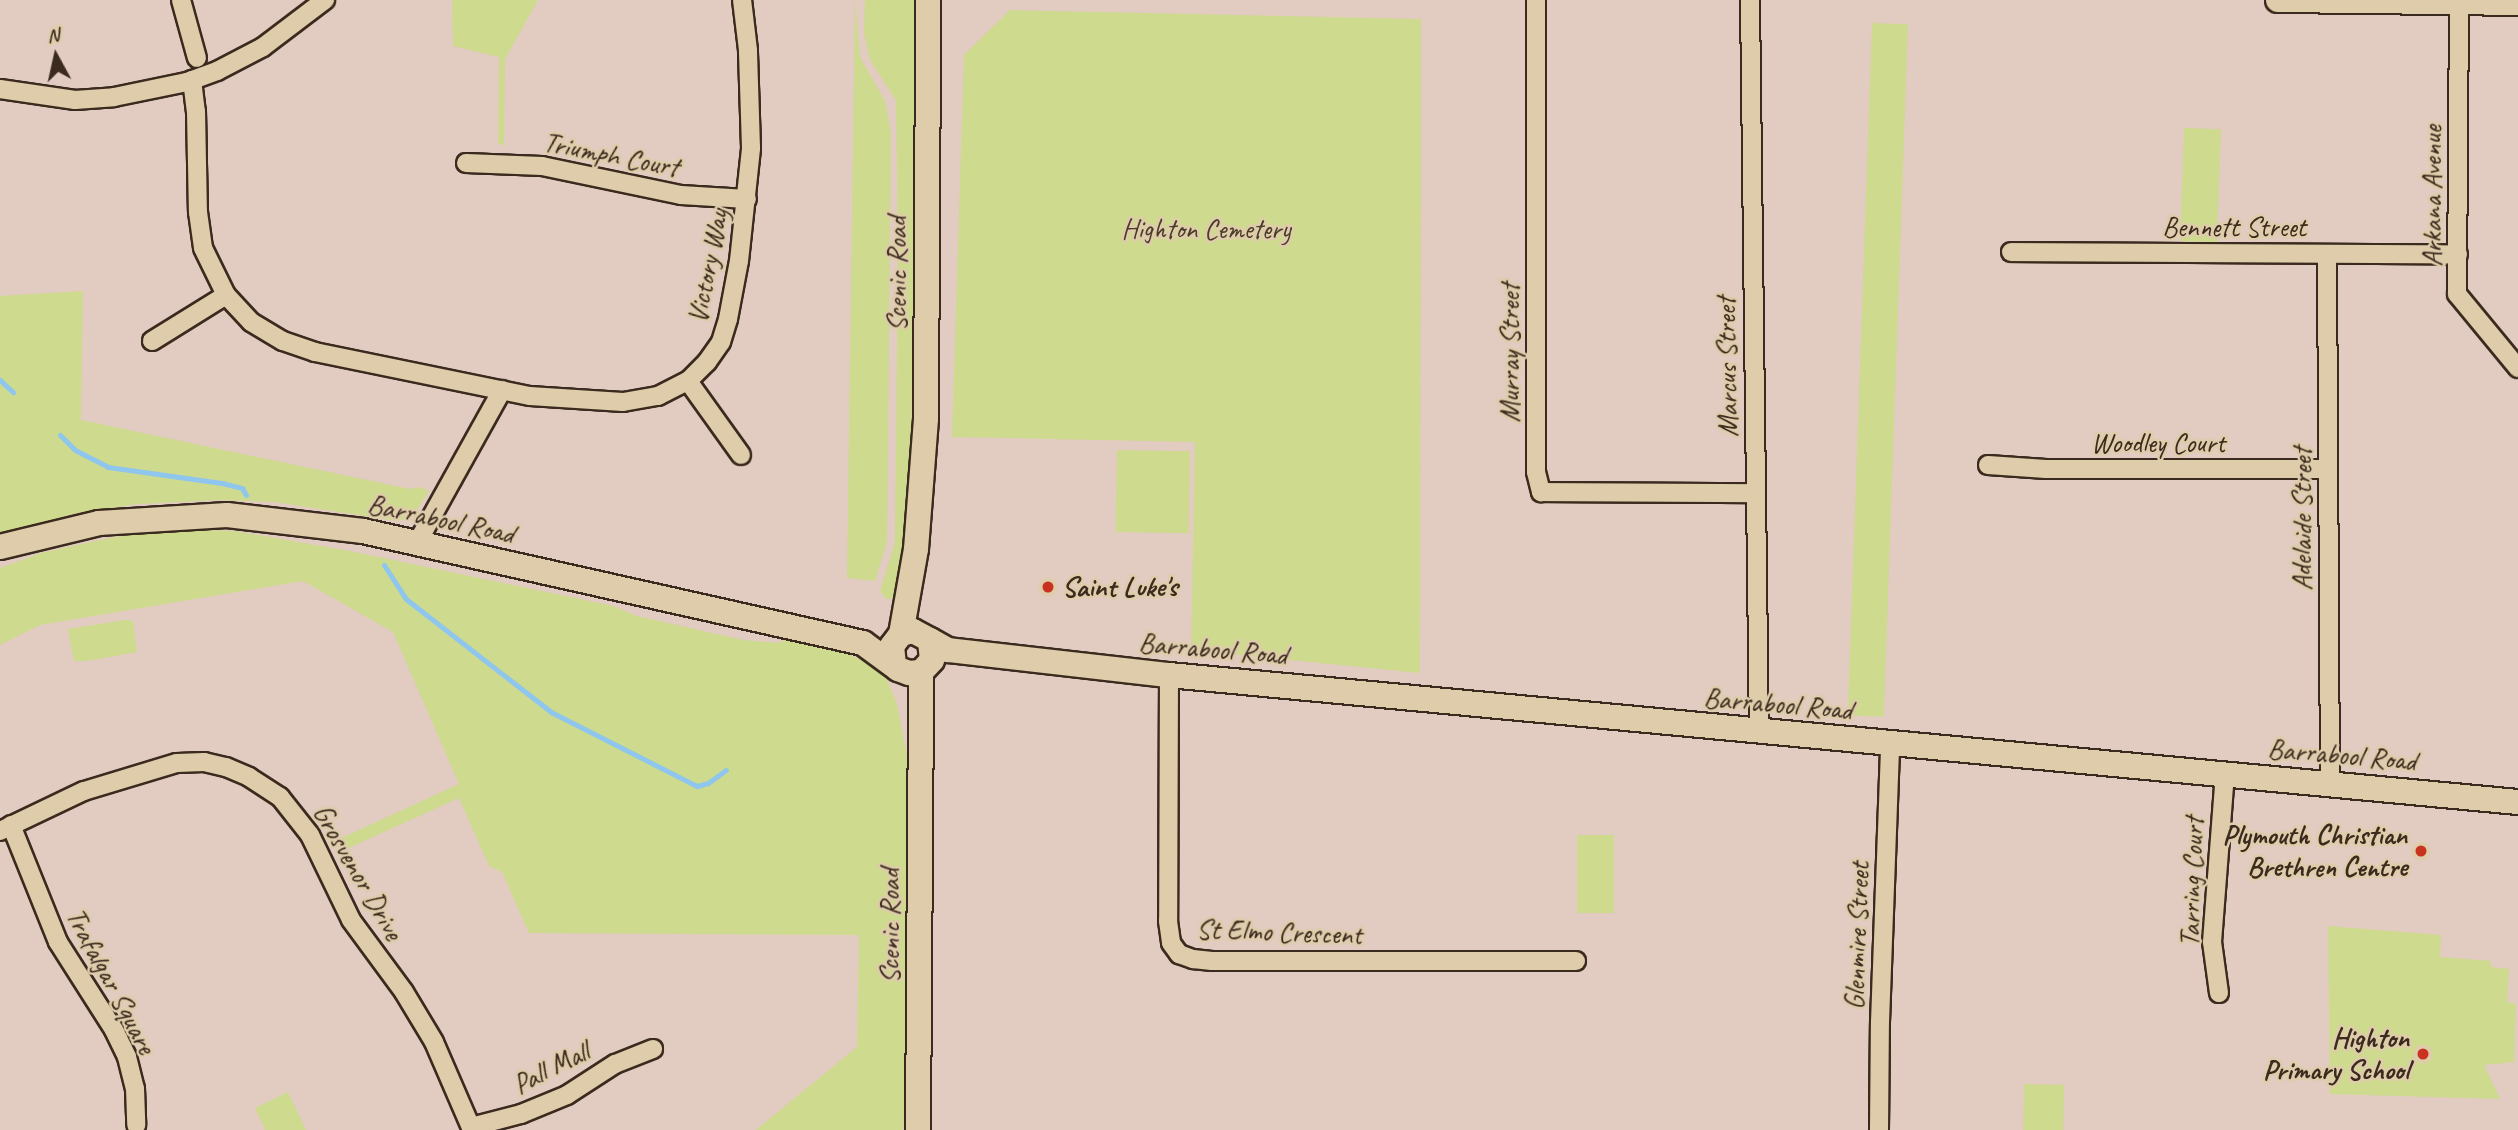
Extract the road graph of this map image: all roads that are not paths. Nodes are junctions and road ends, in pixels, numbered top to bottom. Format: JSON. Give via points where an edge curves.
{"nodes":[{"id":1,"x":181,"y":0,"type":"edge"},
{"id":2,"x":325,"y":0,"type":"edge"},
{"id":3,"x":742,"y":0,"type":"edge"},
{"id":4,"x":928,"y":0,"type":"edge"},
{"id":5,"x":1536,"y":0,"type":"edge"},
{"id":6,"x":1750,"y":0,"type":"edge"},
{"id":7,"x":2278,"y":0,"type":"edge"},
{"id":8,"x":2459,"y":2,"type":"junction"},
{"id":9,"x":2518,"y":3,"type":"edge"},
{"id":10,"x":197,"y":58,"type":"dead end"},
{"id":11,"x":192,"y":80,"type":"junction"},
{"id":12,"x":0,"y":89,"type":"edge"},
{"id":13,"x":466,"y":163,"type":"dead end"},
{"id":14,"x":747,"y":199,"type":"junction"},
{"id":15,"x":2011,"y":251,"type":"dead end"},
{"id":16,"x":2328,"y":254,"type":"junction"},
{"id":17,"x":2458,"y":254,"type":"junction"},
{"id":18,"x":226,"y":295,"type":"junction"},
{"id":19,"x":152,"y":341,"type":"dead end"},
{"id":20,"x":2518,"y":368,"type":"edge"},
{"id":21,"x":688,"y":381,"type":"junction"},
{"id":22,"x":502,"y":390,"type":"junction"},
{"id":23,"x":741,"y":455,"type":"dead end"},
{"id":24,"x":1988,"y":465,"type":"dead end"},
{"id":25,"x":2327,"y":469,"type":"junction"},
{"id":26,"x":1755,"y":493,"type":"junction"},
{"id":27,"x":417,"y":543,"type":"junction"},
{"id":28,"x":0,"y":547,"type":"edge"},
{"id":29,"x":916,"y":549,"type":"junction"},
{"id":30,"x":899,"y":636,"type":"junction"},
{"id":31,"x":928,"y":638,"type":"junction"},
{"id":32,"x":865,"y":644,"type":"junction"},
{"id":33,"x":1032,"y":660,"type":"junction"},
{"id":34,"x":910,"y":668,"type":"junction"},
{"id":35,"x":1169,"y":676,"type":"junction"},
{"id":36,"x":1759,"y":733,"type":"junction"},
{"id":37,"x":1890,"y":745,"type":"junction"},
{"id":38,"x":2225,"y":774,"type":"junction"},
{"id":39,"x":2330,"y":783,"type":"junction"},
{"id":40,"x":2518,"y":802,"type":"edge"},
{"id":41,"x":6,"y":828,"type":"edge"},
{"id":42,"x":1576,"y":961,"type":"dead end"},
{"id":43,"x":2219,"y":993,"type":"dead end"},
{"id":44,"x":653,"y":1049,"type":"dead end"},
{"id":45,"x":136,"y":1125,"type":"dead end"},
{"id":46,"x":471,"y":1129,"type":"edge"},
{"id":47,"x":918,"y":1130,"type":"edge"},
{"id":48,"x":1879,"y":1130,"type":"edge"}],
"edges":[{"from":1,"to":10,"type":"street"},
{"from":2,"to":11,"type":"street","via":[[263,47]]},
{"from":3,"to":14,"type":"street","name":"Victory Way","via":[[750,93]]},
{"from":4,"to":29,"type":"main road","name":"Scenic Road","via":[[926,418]]},
{"from":5,"to":26,"type":"street","name":"Murray Street","via":[[1536,472],[1541,492]]},
{"from":6,"to":26,"type":"street","name":"Marcus Street"},
{"from":7,"to":8,"type":"main road"},
{"from":8,"to":9,"type":"main road"},
{"from":8,"to":17,"type":"street","name":"Arkana Avenue"},
{"from":11,"to":12,"type":"street","via":[[75,100]]},
{"from":11,"to":18,"type":"street","name":"Victory Way","via":[[201,236],[211,270]]},
{"from":13,"to":14,"type":"street","name":"Triumph Court","via":[[542,166],[681,195]]},
{"from":14,"to":21,"type":"street","name":"Victory Way","via":[[728,319],[720,342]]},
{"from":15,"to":16,"type":"street","name":"Bennett Street"},
{"from":16,"to":17,"type":"street","name":"Bennett Street"},
{"from":16,"to":25,"type":"street","name":"Adelaide Street"},
{"from":17,"to":20,"type":"street","name":"Arkana Avenue","via":[[2457,294]]},
{"from":18,"to":19,"type":"street"},
{"from":18,"to":22,"type":"street","name":"Victory Way","via":[[251,322],[283,341],[315,352]]},
{"from":21,"to":22,"type":"street","name":"Victory Way","via":[[658,396],[623,402],[580,402]]},
{"from":21,"to":23,"type":"street"},
{"from":22,"to":27,"type":"street"},
{"from":24,"to":25,"type":"street","name":"Woodley Court"},
{"from":25,"to":39,"type":"street","name":"Adelaide Street"},
{"from":26,"to":36,"type":"street","name":"Marcus Street"},
{"from":27,"to":28,"type":"main road","name":"Barrabool Road","via":[[363,531],[227,515],[99,523]]},
{"from":27,"to":32,"type":"main road","name":"Barrabool Road"},
{"from":29,"to":30,"type":"main road","name":"Scenic Road"},
{"from":29,"to":31,"type":"main road","name":"Scenic Road"},
{"from":30,"to":31,"type":"main road","via":[[913,631]]},
{"from":30,"to":32,"type":"main road","name":"Barrabool Road"},
{"from":30,"to":34,"type":"main road","via":[[891,653]]},
{"from":31,"to":33,"type":"main road","name":"Barrabool Road","via":[[948,650]]},
{"from":31,"to":34,"type":"main road","via":[[933,650]]},
{"from":32,"to":34,"type":"main road","name":"Barrabool Road"},
{"from":33,"to":34,"type":"main road","name":"Barrabool Road"},
{"from":33,"to":35,"type":"main road","name":"Barrabool Road"},
{"from":34,"to":47,"type":"main road","name":"Scenic Road","via":[[921,722]]},
{"from":35,"to":36,"type":"main road","name":"Barrabool Road"},
{"from":35,"to":42,"type":"street","name":"St Elmo Crescent","via":[[1168,921],[1171,943],[1180,954],[1212,961]]},
{"from":36,"to":37,"type":"main road","name":"Barrabool Road"},
{"from":37,"to":38,"type":"main road","name":"Barrabool Road"},
{"from":37,"to":48,"type":"street","name":"Glenmire Street"},
{"from":38,"to":39,"type":"main road","name":"Barrabool Road"},
{"from":38,"to":43,"type":"street","name":"Tarring Court","via":[[2212,942]]},
{"from":39,"to":40,"type":"main road","name":"Barrabool Road"},
{"from":41,"to":45,"type":"street","name":"Trafalgar Square","via":[[58,942],[127,1057],[135,1088]]},
{"from":41,"to":46,"type":"street","name":"Grosvenor Drive","via":[[84,791],[177,763],[226,767],[280,797],[310,835],[351,920],[418,1014]]},
{"from":44,"to":46,"type":"street","name":"Pall Mall","via":[[615,1064],[567,1095]]}]}
